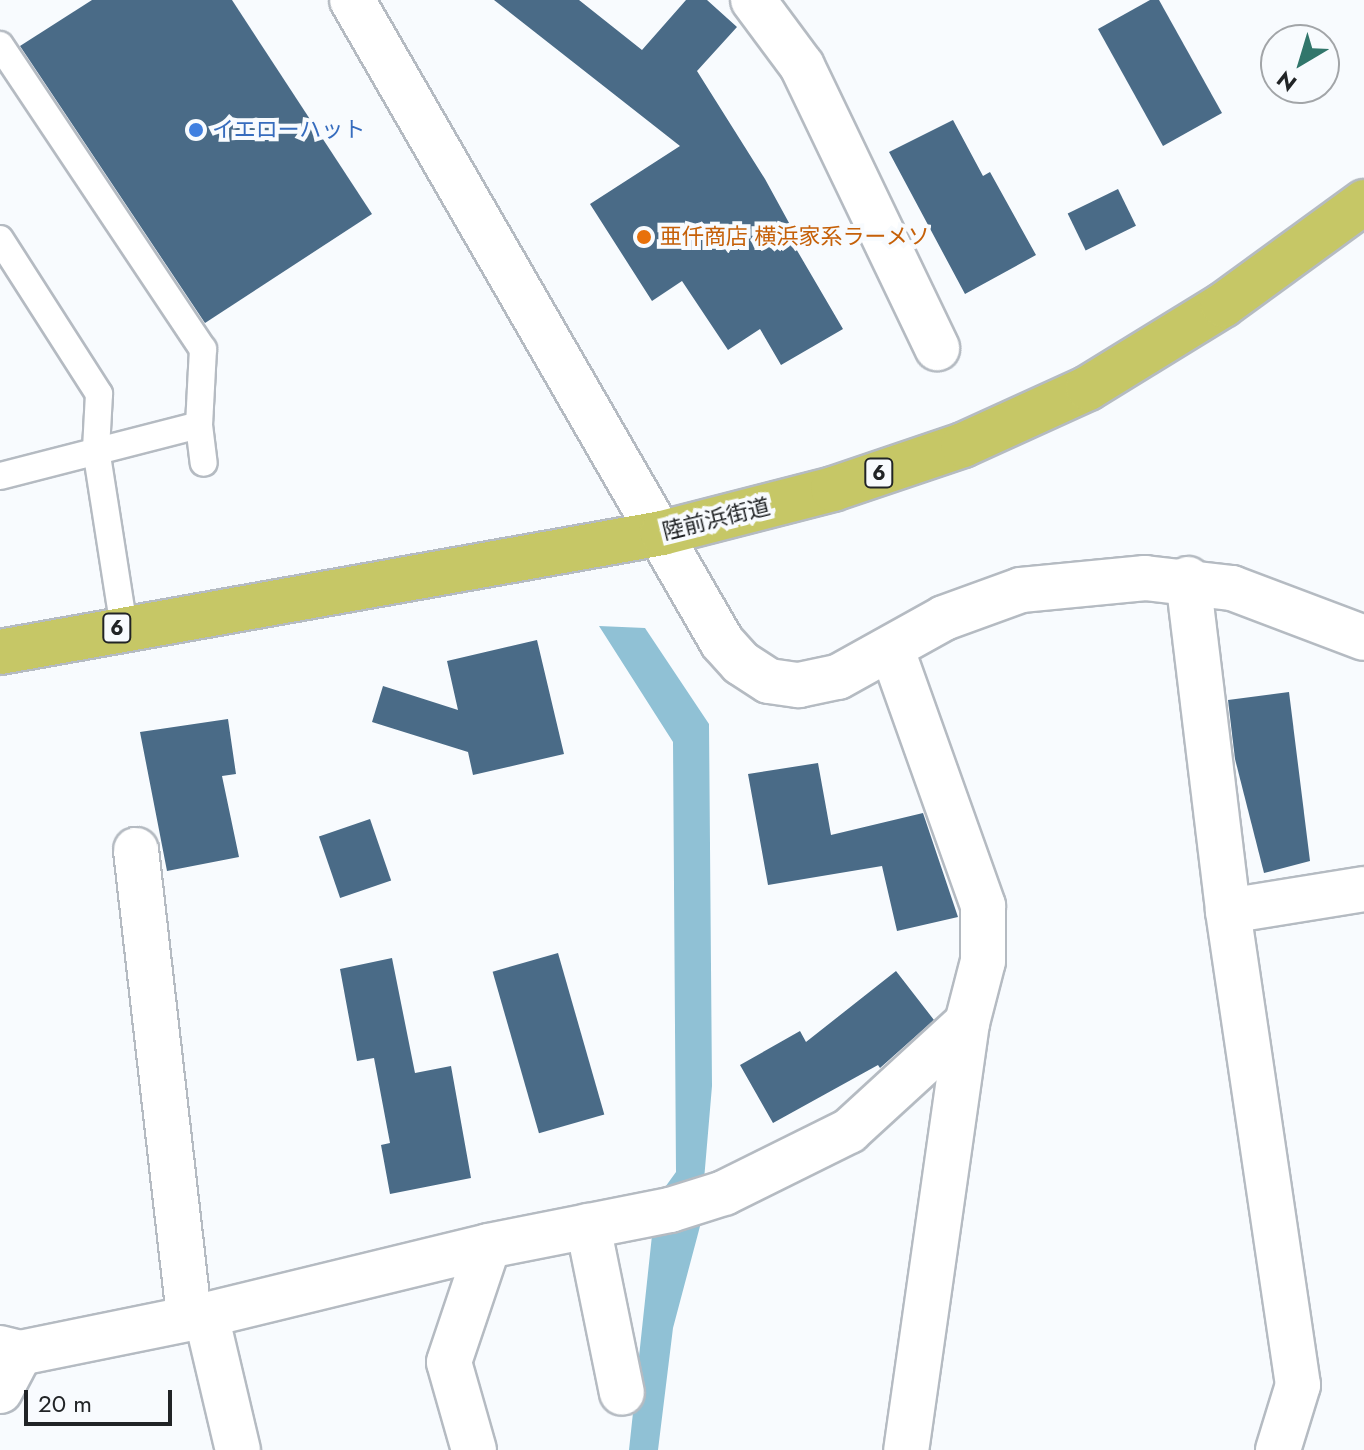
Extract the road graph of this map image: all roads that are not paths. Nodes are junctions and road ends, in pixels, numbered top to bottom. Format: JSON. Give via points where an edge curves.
{"nodes":[{"id":1,"x":352,"y":0,"type":"edge"},
{"id":2,"x":753,"y":0,"type":"edge"},
{"id":3,"x":0,"y":45,"type":"edge"},
{"id":4,"x":1364,"y":202,"type":"edge"},
{"id":5,"x":0,"y":239,"type":"edge"},
{"id":6,"x":937,"y":348,"type":"dead end"},
{"id":7,"x":199,"y":425,"type":"junction"},
{"id":8,"x":96,"y":449,"type":"junction"},
{"id":9,"x":204,"y":463,"type":"dead end"},
{"id":10,"x":0,"y":476,"type":"edge"},
{"id":11,"x":662,"y":533,"type":"junction"},
{"id":12,"x":1188,"y":579,"type":"junction"},
{"id":13,"x":124,"y":627,"type":"junction"},
{"id":14,"x":1364,"y":638,"type":"edge"},
{"id":15,"x":892,"y":650,"type":"junction"},
{"id":16,"x":0,"y":652,"type":"edge"},
{"id":17,"x":136,"y":850,"type":"dead end"},
{"id":18,"x":1364,"y":889,"type":"edge"},
{"id":19,"x":1228,"y":911,"type":"junction"},
{"id":20,"x":967,"y":1023,"type":"junction"},
{"id":21,"x":588,"y":1226,"type":"junction"},
{"id":22,"x":488,"y":1246,"type":"junction"},
{"id":23,"x":197,"y":1316,"type":"junction"},
{"id":24,"x":10,"y":1350,"type":"edge"},
{"id":25,"x":0,"y":1391,"type":"edge"},
{"id":26,"x":622,"y":1393,"type":"dead end"},
{"id":27,"x":1293,"y":1442,"type":"edge"},
{"id":28,"x":238,"y":1450,"type":"edge"},
{"id":29,"x":474,"y":1450,"type":"edge"},
{"id":30,"x":906,"y":1450,"type":"edge"}],
"edges":[{"from":1,"to":11,"type":"street"},
{"from":2,"to":6,"type":"street","via":[[802,66]]},
{"from":3,"to":7,"type":"lane","via":[[203,349]]},
{"from":4,"to":11,"type":"highway","name":"陸前浜街道","number":"6","via":[[1223,305],[1088,388],[963,445],[833,489]]},
{"from":5,"to":8,"type":"lane","via":[[99,394]]},
{"from":7,"to":8,"type":"lane"},
{"from":7,"to":9,"type":"lane"},
{"from":8,"to":10,"type":"lane"},
{"from":8,"to":13,"type":"lane"},
{"from":11,"to":13,"type":"highway","name":"陸前浜街道","number":"6"},
{"from":11,"to":15,"type":"street","via":[[722,642],[741,663],[769,681],[799,685],[838,677]]},
{"from":12,"to":14,"type":"street","via":[[1269,600]]},
{"from":12,"to":15,"type":"street","via":[[1021,590],[944,618]]},
{"from":12,"to":19,"type":"street"},
{"from":13,"to":16,"type":"highway","name":"陸前浜街道","number":"6"},
{"from":15,"to":20,"type":"street","via":[[983,906],[983,961]]},
{"from":17,"to":23,"type":"street"},
{"from":18,"to":19,"type":"street"},
{"from":19,"to":27,"type":"street","via":[[1298,1385]]},
{"from":20,"to":21,"type":"street","via":[[849,1131],[724,1193]]},
{"from":20,"to":30,"type":"street"},
{"from":21,"to":22,"type":"street"},
{"from":21,"to":26,"type":"street"},
{"from":22,"to":23,"type":"street"},
{"from":22,"to":29,"type":"street","via":[[449,1362]]},
{"from":23,"to":24,"type":"street"},
{"from":23,"to":28,"type":"street"},
{"from":24,"to":25,"type":"street"}]}
